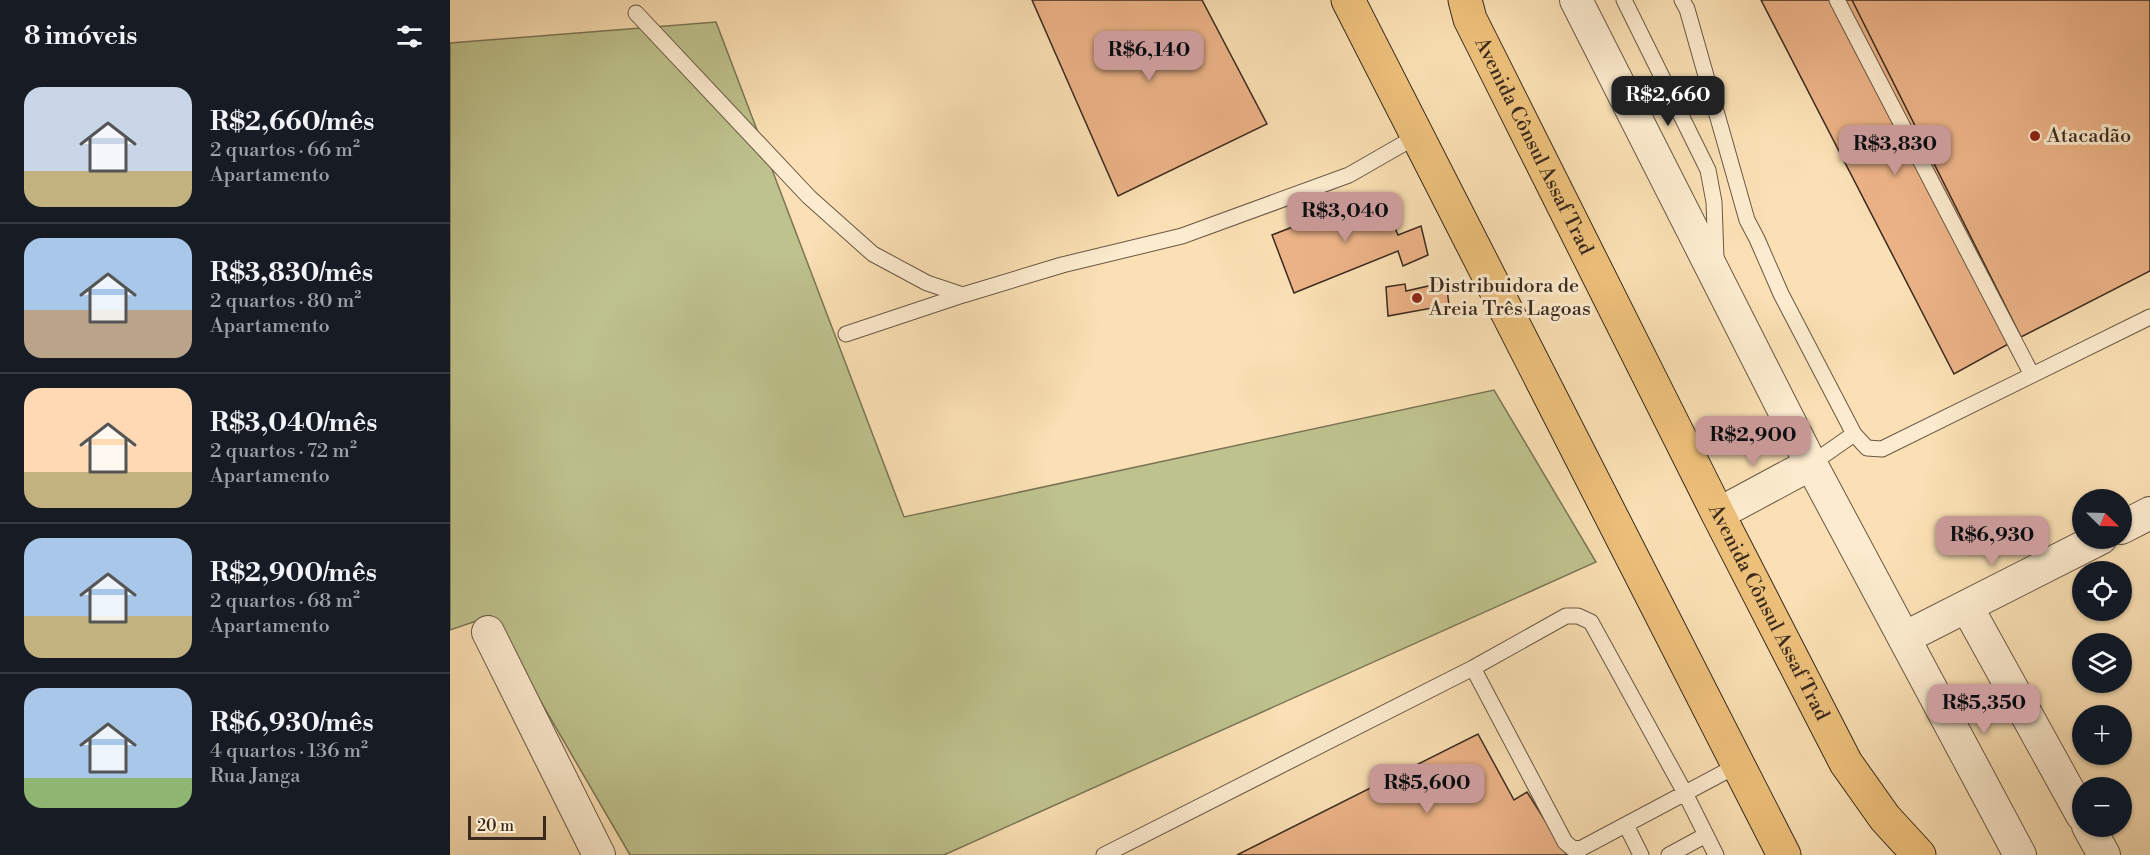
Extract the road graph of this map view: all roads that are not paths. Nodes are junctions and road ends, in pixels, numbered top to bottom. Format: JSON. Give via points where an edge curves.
{"nodes":[{"id":1,"x":1348,"y":0,"type":"edge"},
{"id":2,"x":1465,"y":0,"type":"edge"},
{"id":3,"x":1576,"y":0,"type":"edge"},
{"id":4,"x":1624,"y":0,"type":"edge"},
{"id":5,"x":1682,"y":0,"type":"edge"},
{"id":6,"x":1837,"y":0,"type":"edge"},
{"id":7,"x":636,"y":13,"type":"dead end"},
{"id":8,"x":1416,"y":136,"type":"junction"},
{"id":9,"x":1716,"y":277,"type":"junction"},
{"id":10,"x":963,"y":295,"type":"junction"},
{"id":11,"x":2150,"y":317,"type":"edge"},
{"id":12,"x":846,"y":334,"type":"dead end"},
{"id":13,"x":2032,"y":375,"type":"junction"},
{"id":14,"x":1854,"y":434,"type":"junction"},
{"id":15,"x":1811,"y":464,"type":"junction"},
{"id":16,"x":2150,"y":513,"type":"edge"},
{"id":17,"x":1718,"y":514,"type":"junction"},
{"id":18,"x":2132,"y":522,"type":"edge"},
{"id":19,"x":2080,"y":549,"type":"edge"},
{"id":20,"x":1967,"y":607,"type":"junction"},
{"id":21,"x":488,"y":632,"type":"dead end"},
{"id":22,"x":1904,"y":638,"type":"junction"},
{"id":23,"x":1473,"y":668,"type":"junction"},
{"id":24,"x":1738,"y":765,"type":"junction"},
{"id":25,"x":1685,"y":793,"type":"junction"},
{"id":26,"x":2072,"y":797,"type":"edge"},
{"id":27,"x":1626,"y":825,"type":"junction"},
{"id":28,"x":1706,"y":835,"type":"junction"},
{"id":29,"x":2094,"y":837,"type":"edge"},
{"id":30,"x":599,"y":855,"type":"edge"},
{"id":31,"x":1104,"y":855,"type":"edge"},
{"id":32,"x":1641,"y":855,"type":"edge"},
{"id":33,"x":1669,"y":855,"type":"edge"},
{"id":34,"x":1716,"y":855,"type":"edge"},
{"id":35,"x":1784,"y":855,"type":"edge"},
{"id":36,"x":1919,"y":855,"type":"edge"},
{"id":37,"x":2020,"y":855,"type":"edge"},
{"id":38,"x":2104,"y":855,"type":"edge"}],
"edges":[{"from":1,"to":8,"type":"main road"},
{"from":2,"to":17,"type":"main road","name":"Avenida Cônsul Assaf Trad","via":[[1470,19]]},
{"from":3,"to":9,"type":"street"},
{"from":4,"to":9,"type":"lane","via":[[1708,170],[1714,202]]},
{"from":5,"to":14,"type":"lane","via":[[1747,220]]},
{"from":6,"to":13,"type":"lane"},
{"from":7,"to":10,"type":"lane","via":[[809,197],[873,254],[927,283]]},
{"from":8,"to":10,"type":"lane","via":[[1349,175],[1182,236],[1062,265]]},
{"from":8,"to":24,"type":"main road"},
{"from":9,"to":15,"type":"street"},
{"from":10,"to":12,"type":"lane"},
{"from":11,"to":13,"type":"lane"},
{"from":13,"to":14,"type":"lane","via":[[1882,448],[1867,448]]},
{"from":14,"to":15,"type":"lane"},
{"from":15,"to":17,"type":"street"},
{"from":15,"to":22,"type":"street"},
{"from":16,"to":18,"type":"street"},
{"from":17,"to":36,"type":"main road","name":"Avenida Cônsul Assaf Trad","via":[[1846,763],[1885,818]]},
{"from":19,"to":20,"type":"street"},
{"from":20,"to":22,"type":"street"},
{"from":20,"to":26,"type":"street"},
{"from":21,"to":30,"type":"street"},
{"from":22,"to":37,"type":"street"},
{"from":23,"to":25,"type":"lane","via":[[1566,616],[1590,622]]},
{"from":23,"to":27,"type":"lane","via":[[1565,842],[1580,849]]},
{"from":23,"to":31,"type":"lane"},
{"from":24,"to":25,"type":"lane"},
{"from":24,"to":35,"type":"main road"},
{"from":25,"to":27,"type":"lane"},
{"from":25,"to":28,"type":"lane"},
{"from":27,"to":32,"type":"lane"},
{"from":28,"to":33,"type":"lane"},
{"from":28,"to":34,"type":"lane"},
{"from":29,"to":38,"type":"street"}]}
